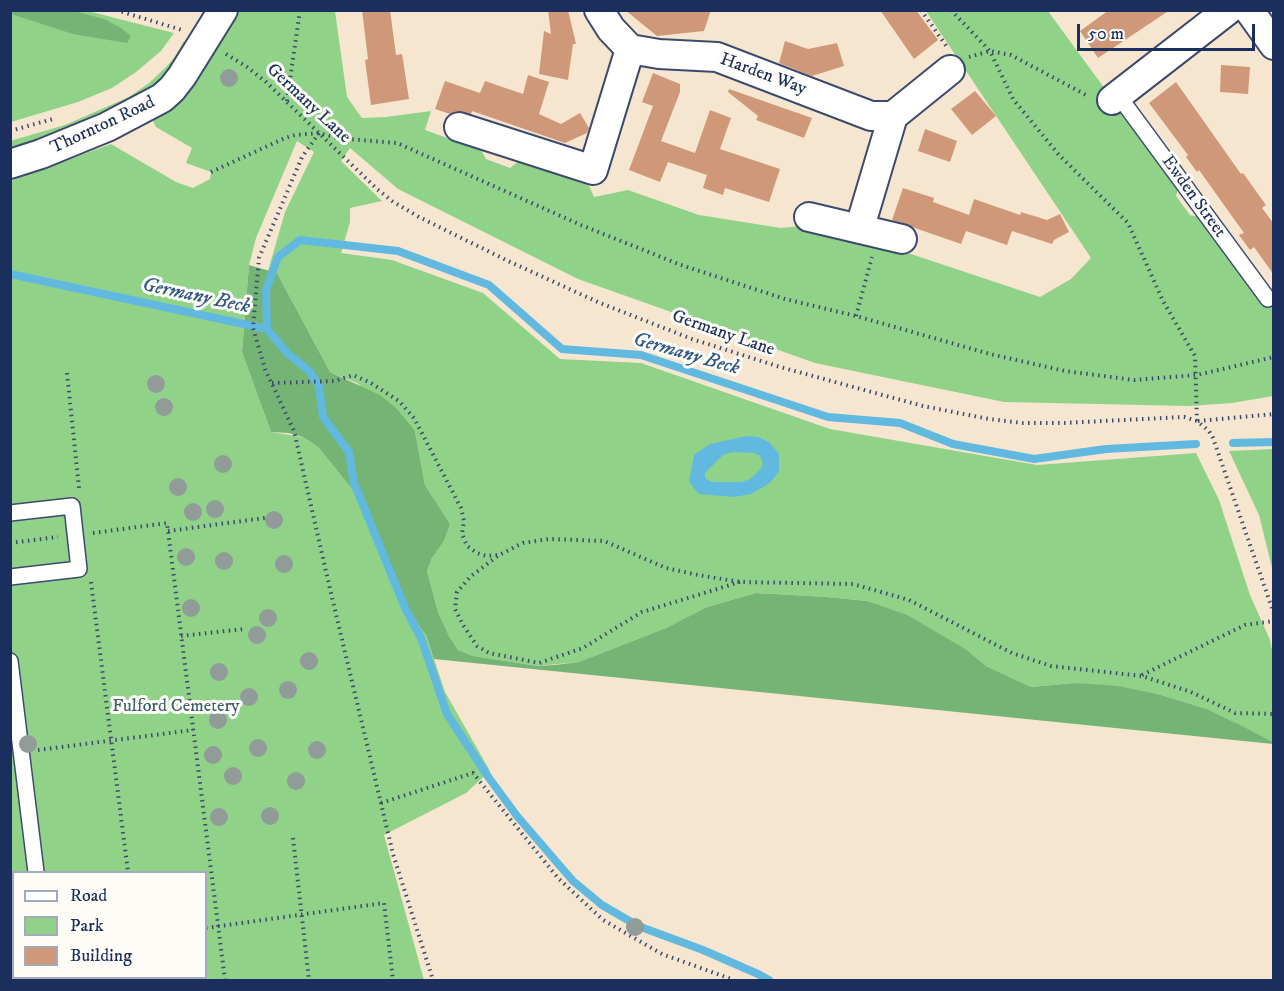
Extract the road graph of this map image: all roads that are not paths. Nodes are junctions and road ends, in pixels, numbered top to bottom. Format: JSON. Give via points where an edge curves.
{"nodes":[{"id":1,"x":222,"y":10,"type":"edge"},
{"id":2,"x":599,"y":10,"type":"edge"},
{"id":3,"x":1228,"y":10,"type":"edge"},
{"id":4,"x":1249,"y":10,"type":"edge"},
{"id":5,"x":1274,"y":45,"type":"edge"},
{"id":6,"x":630,"y":49,"type":"junction"},
{"id":7,"x":954,"y":67,"type":"road end"},
{"id":8,"x":1115,"y":97,"type":"joint"},
{"id":9,"x":893,"y":117,"type":"junction"},
{"id":10,"x":459,"y":127,"type":"dead end"},
{"id":11,"x":10,"y":164,"type":"edge"},
{"id":12,"x":809,"y":217,"type":"dead end"},
{"id":13,"x":1268,"y":299,"type":"dead end"},
{"id":14,"x":10,"y":513,"type":"edge"},
{"id":15,"x":10,"y":577,"type":"edge"},
{"id":16,"x":10,"y":661,"type":"edge"},
{"id":17,"x":36,"y":871,"type":"edge"}],
"edges":[{"from":1,"to":11,"type":"street","name":"Thornton Road","via":[[190,37],[172,89],[162,98],[115,132]]},
{"from":2,"to":6,"type":"street"},
{"from":3,"to":8,"type":"street"},
{"from":4,"to":5,"type":"street"},
{"from":6,"to":9,"type":"street","name":"Harden Way","via":[[717,57],[871,116]]},
{"from":6,"to":10,"type":"street","via":[[593,170]]},
{"from":7,"to":9,"type":"street"},
{"from":8,"to":13,"type":"lane","name":"Ewden Street"},
{"from":9,"to":12,"type":"street","via":[[880,233]]},
{"from":14,"to":15,"type":"lane","via":[[72,506],[79,569]]},
{"from":16,"to":17,"type":"lane"}]}
